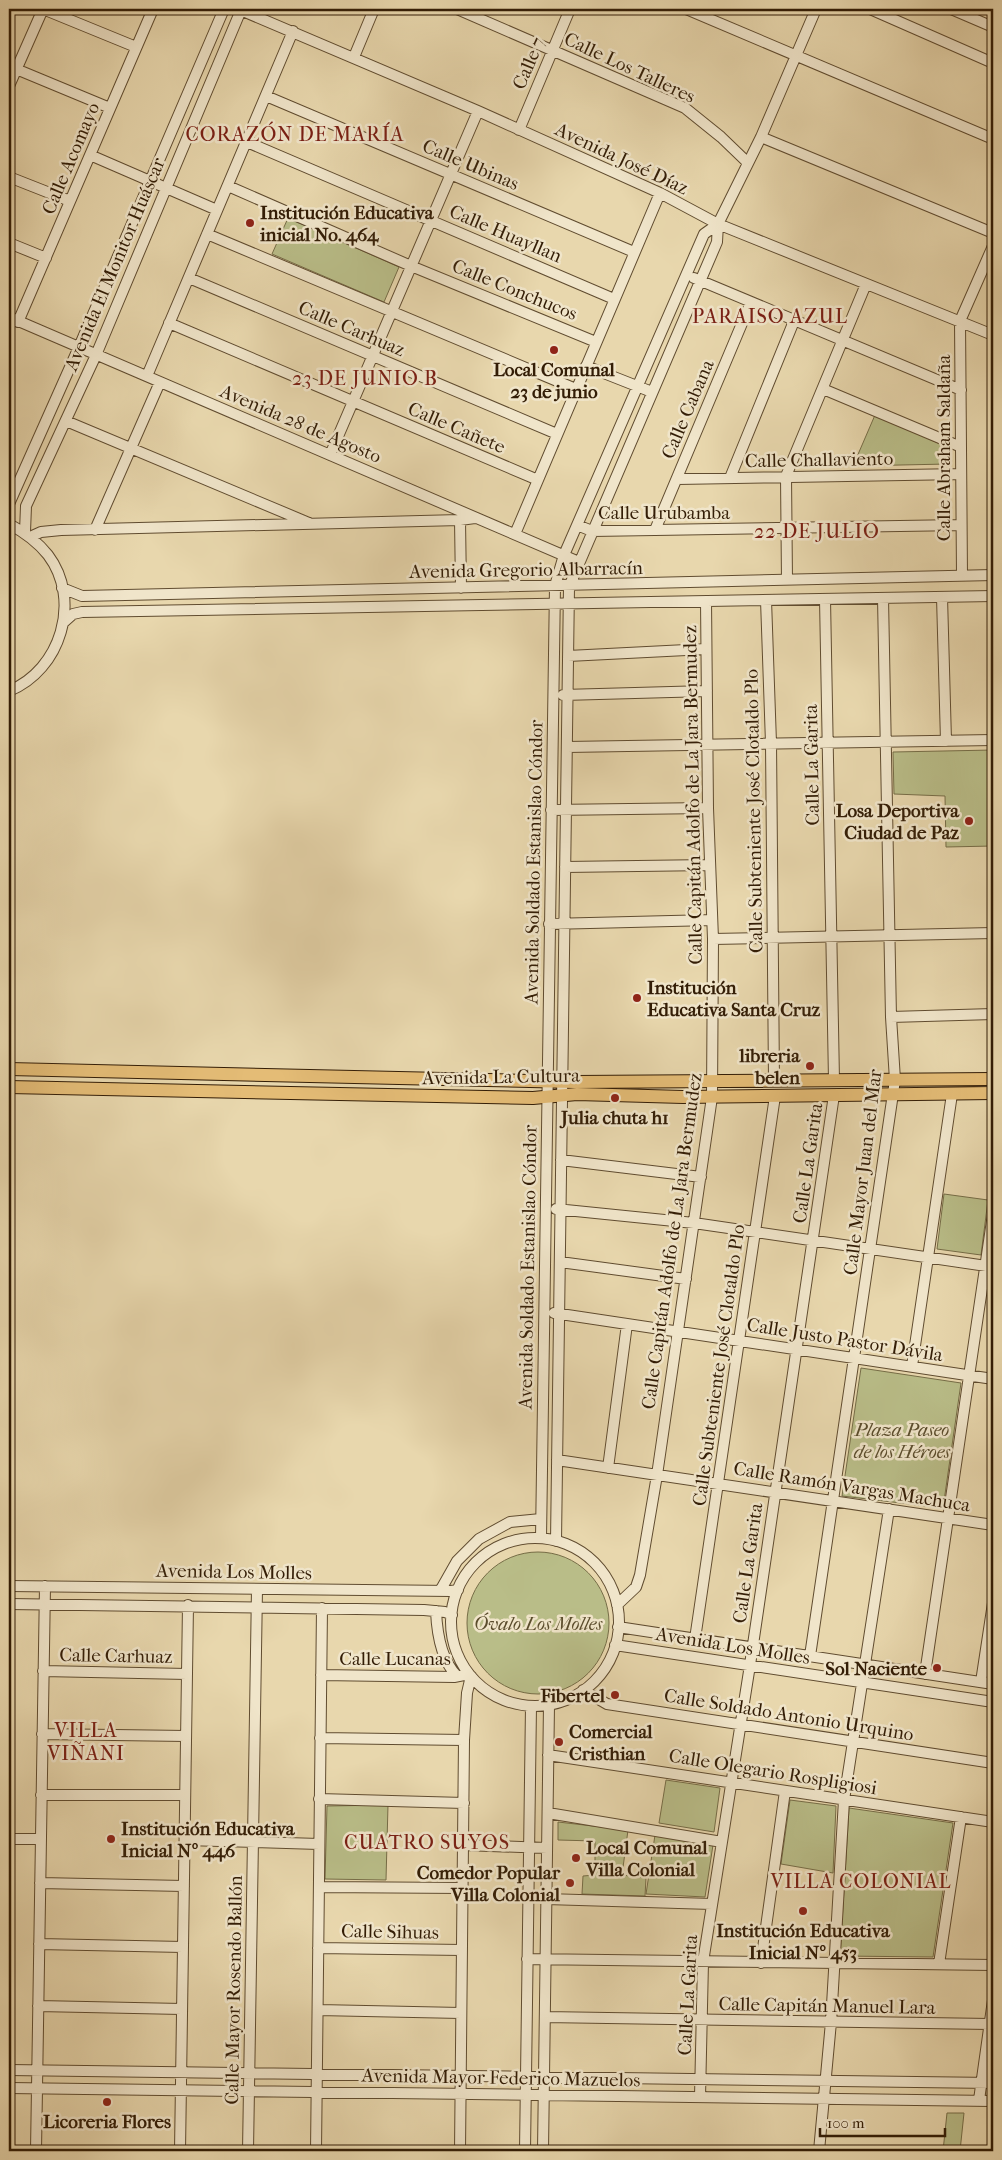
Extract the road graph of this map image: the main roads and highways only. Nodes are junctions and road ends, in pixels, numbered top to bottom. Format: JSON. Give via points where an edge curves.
{"nodes":[{"id":1,"x":9,"y":1069,"type":"edge"},
{"id":2,"x":262,"y":1075,"type":"junction"},
{"id":3,"x":993,"y":1079,"type":"edge"},
{"id":4,"x":9,"y":1088,"type":"edge"},
{"id":5,"x":261,"y":1093,"type":"junction"},
{"id":6,"x":993,"y":1093,"type":"edge"}],
"edges":[{"from":1,"to":2,"type":"main road","name":"Avenida La Cultura"},
{"from":2,"to":3,"type":"main road","name":"Avenida La Cultura","via":[[562,1082]]},
{"from":2,"to":5,"type":"main road"},
{"from":4,"to":5,"type":"main road","name":"Avenida La Cultura"},
{"from":5,"to":6,"type":"main road","name":"Avenida La Cultura","via":[[533,1098],[577,1094],[712,1097]]}]}
